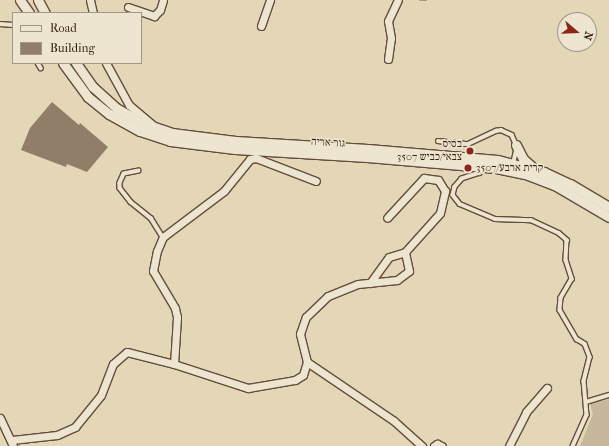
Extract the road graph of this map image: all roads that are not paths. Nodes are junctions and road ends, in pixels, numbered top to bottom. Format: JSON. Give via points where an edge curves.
{"nodes":[{"id":1,"x":20,"y":0,"type":"edge"},
{"id":2,"x":38,"y":0,"type":"edge"},
{"id":3,"x":90,"y":0,"type":"edge"},
{"id":4,"x":163,"y":0,"type":"edge"},
{"id":5,"x":270,"y":0,"type":"edge"},
{"id":6,"x":398,"y":0,"type":"edge"},
{"id":7,"x":128,"y":7,"type":"dead end"},
{"id":8,"x":28,"y":12,"type":"edge"},
{"id":9,"x":44,"y":12,"type":"edge"},
{"id":10,"x":93,"y":12,"type":"edge"},
{"id":11,"x":0,"y":24,"type":"edge"},
{"id":12,"x":12,"y":25,"type":"edge"},
{"id":13,"x":262,"y":26,"type":"dead end"},
{"id":14,"x":388,"y":59,"type":"dead end"},
{"id":15,"x":39,"y":64,"type":"edge"},
{"id":16,"x":64,"y":64,"type":"edge"},
{"id":17,"x":77,"y":64,"type":"edge"},
{"id":18,"x":107,"y":64,"type":"edge"},
{"id":19,"x":42,"y":68,"type":"dead end"},
{"id":20,"x":156,"y":128,"type":"junction"},
{"id":21,"x":438,"y":140,"type":"dead end"},
{"id":22,"x":516,"y":146,"type":"junction"},
{"id":23,"x":483,"y":167,"type":"junction"},
{"id":24,"x":513,"y":167,"type":"junction"},
{"id":25,"x":534,"y":168,"type":"junction"},
{"id":26,"x":139,"y":171,"type":"dead end"},
{"id":27,"x":316,"y":181,"type":"dead end"},
{"id":28,"x":609,"y":207,"type":"edge"},
{"id":29,"x":609,"y":217,"type":"edge"},
{"id":30,"x":386,"y":218,"type":"dead end"},
{"id":31,"x":163,"y":237,"type":"junction"},
{"id":32,"x":405,"y":252,"type":"junction"},
{"id":33,"x":370,"y":283,"type":"junction"},
{"id":34,"x":307,"y":362,"type":"junction"},
{"id":35,"x":174,"y":364,"type":"junction"},
{"id":36,"x":547,"y":388,"type":"dead end"},
{"id":37,"x":609,"y":395,"type":"edge"},
{"id":38,"x":586,"y":402,"type":"junction"},
{"id":39,"x":0,"y":418,"type":"edge"},
{"id":40,"x":12,"y":443,"type":"edge"},
{"id":41,"x":422,"y":446,"type":"edge"},
{"id":42,"x":434,"y":446,"type":"edge"},
{"id":43,"x":442,"y":446,"type":"edge"},
{"id":44,"x":509,"y":446,"type":"edge"},
{"id":45,"x":573,"y":446,"type":"edge"}],
"edges":[{"from":1,"to":8,"type":"main road"},
{"from":2,"to":9,"type":"main road"},
{"from":3,"to":10,"type":"street"},
{"from":4,"to":7,"type":"street","via":[[160,10],[154,16]]},
{"from":5,"to":13,"type":"street"},
{"from":6,"to":14,"type":"street","via":[[388,21]]},
{"from":11,"to":12,"type":"lane"},
{"from":15,"to":19,"type":"lane"},
{"from":16,"to":23,"type":"main road","name":"גור אריה","via":[[88,97],[108,114],[140,131],[170,141],[235,150],[367,157]]},
{"from":17,"to":20,"type":"main road","name":"גור אריה","via":[[93,88],[116,108]]},
{"from":18,"to":20,"type":"street","via":[[129,105]]},
{"from":20,"to":24,"type":"main road","name":"גור אריה","via":[[207,139],[368,148],[484,159]]},
{"from":21,"to":22,"type":"lane","via":[[468,144],[501,130],[512,135]]},
{"from":22,"to":24,"type":"lane"},
{"from":22,"to":25,"type":"main road","via":[[523,159]]},
{"from":23,"to":24,"type":"main road","name":"גור אריה"},
{"from":23,"to":38,"type":"lane","via":[[480,173],[458,182],[453,192],[456,200],[473,211],[495,219],[531,220],[559,233],[567,240],[566,260],[572,279],[559,305],[577,339],[589,352],[584,381]]},
{"from":24,"to":25,"type":"main road","name":"גור אריה"},
{"from":24,"to":29,"type":"main road","name":"גור אריה","via":[[556,186]]},
{"from":25,"to":28,"type":"main road","name":"גור אריה","via":[[570,184]]},
{"from":26,"to":31,"type":"lane","via":[[124,174],[120,188],[131,202],[151,218]]},
{"from":27,"to":31,"type":"street","via":[[256,158],[250,159],[224,191]]},
{"from":30,"to":32,"type":"street","via":[[424,178],[438,180],[445,191],[440,213]]},
{"from":31,"to":35,"type":"street","via":[[153,271],[175,308],[177,317]]},
{"from":32,"to":33,"type":"street","via":[[390,258]]},
{"from":32,"to":33,"type":"street","via":[[409,271],[397,280]]},
{"from":33,"to":34,"type":"street","via":[[358,284],[328,296],[306,317],[300,334]]},
{"from":34,"to":35,"type":"street","via":[[303,375],[295,380],[248,388]]},
{"from":34,"to":41,"type":"street","via":[[394,421]]},
{"from":35,"to":40,"type":"street","via":[[127,352],[113,364],[101,395],[74,427],[57,435]]},
{"from":36,"to":44,"type":"street","via":[[526,412]]},
{"from":37,"to":38,"type":"lane"},
{"from":38,"to":45,"type":"lane","via":[[587,415]]},
{"from":39,"to":40,"type":"street"},
{"from":42,"to":43,"type":"street"}]}
